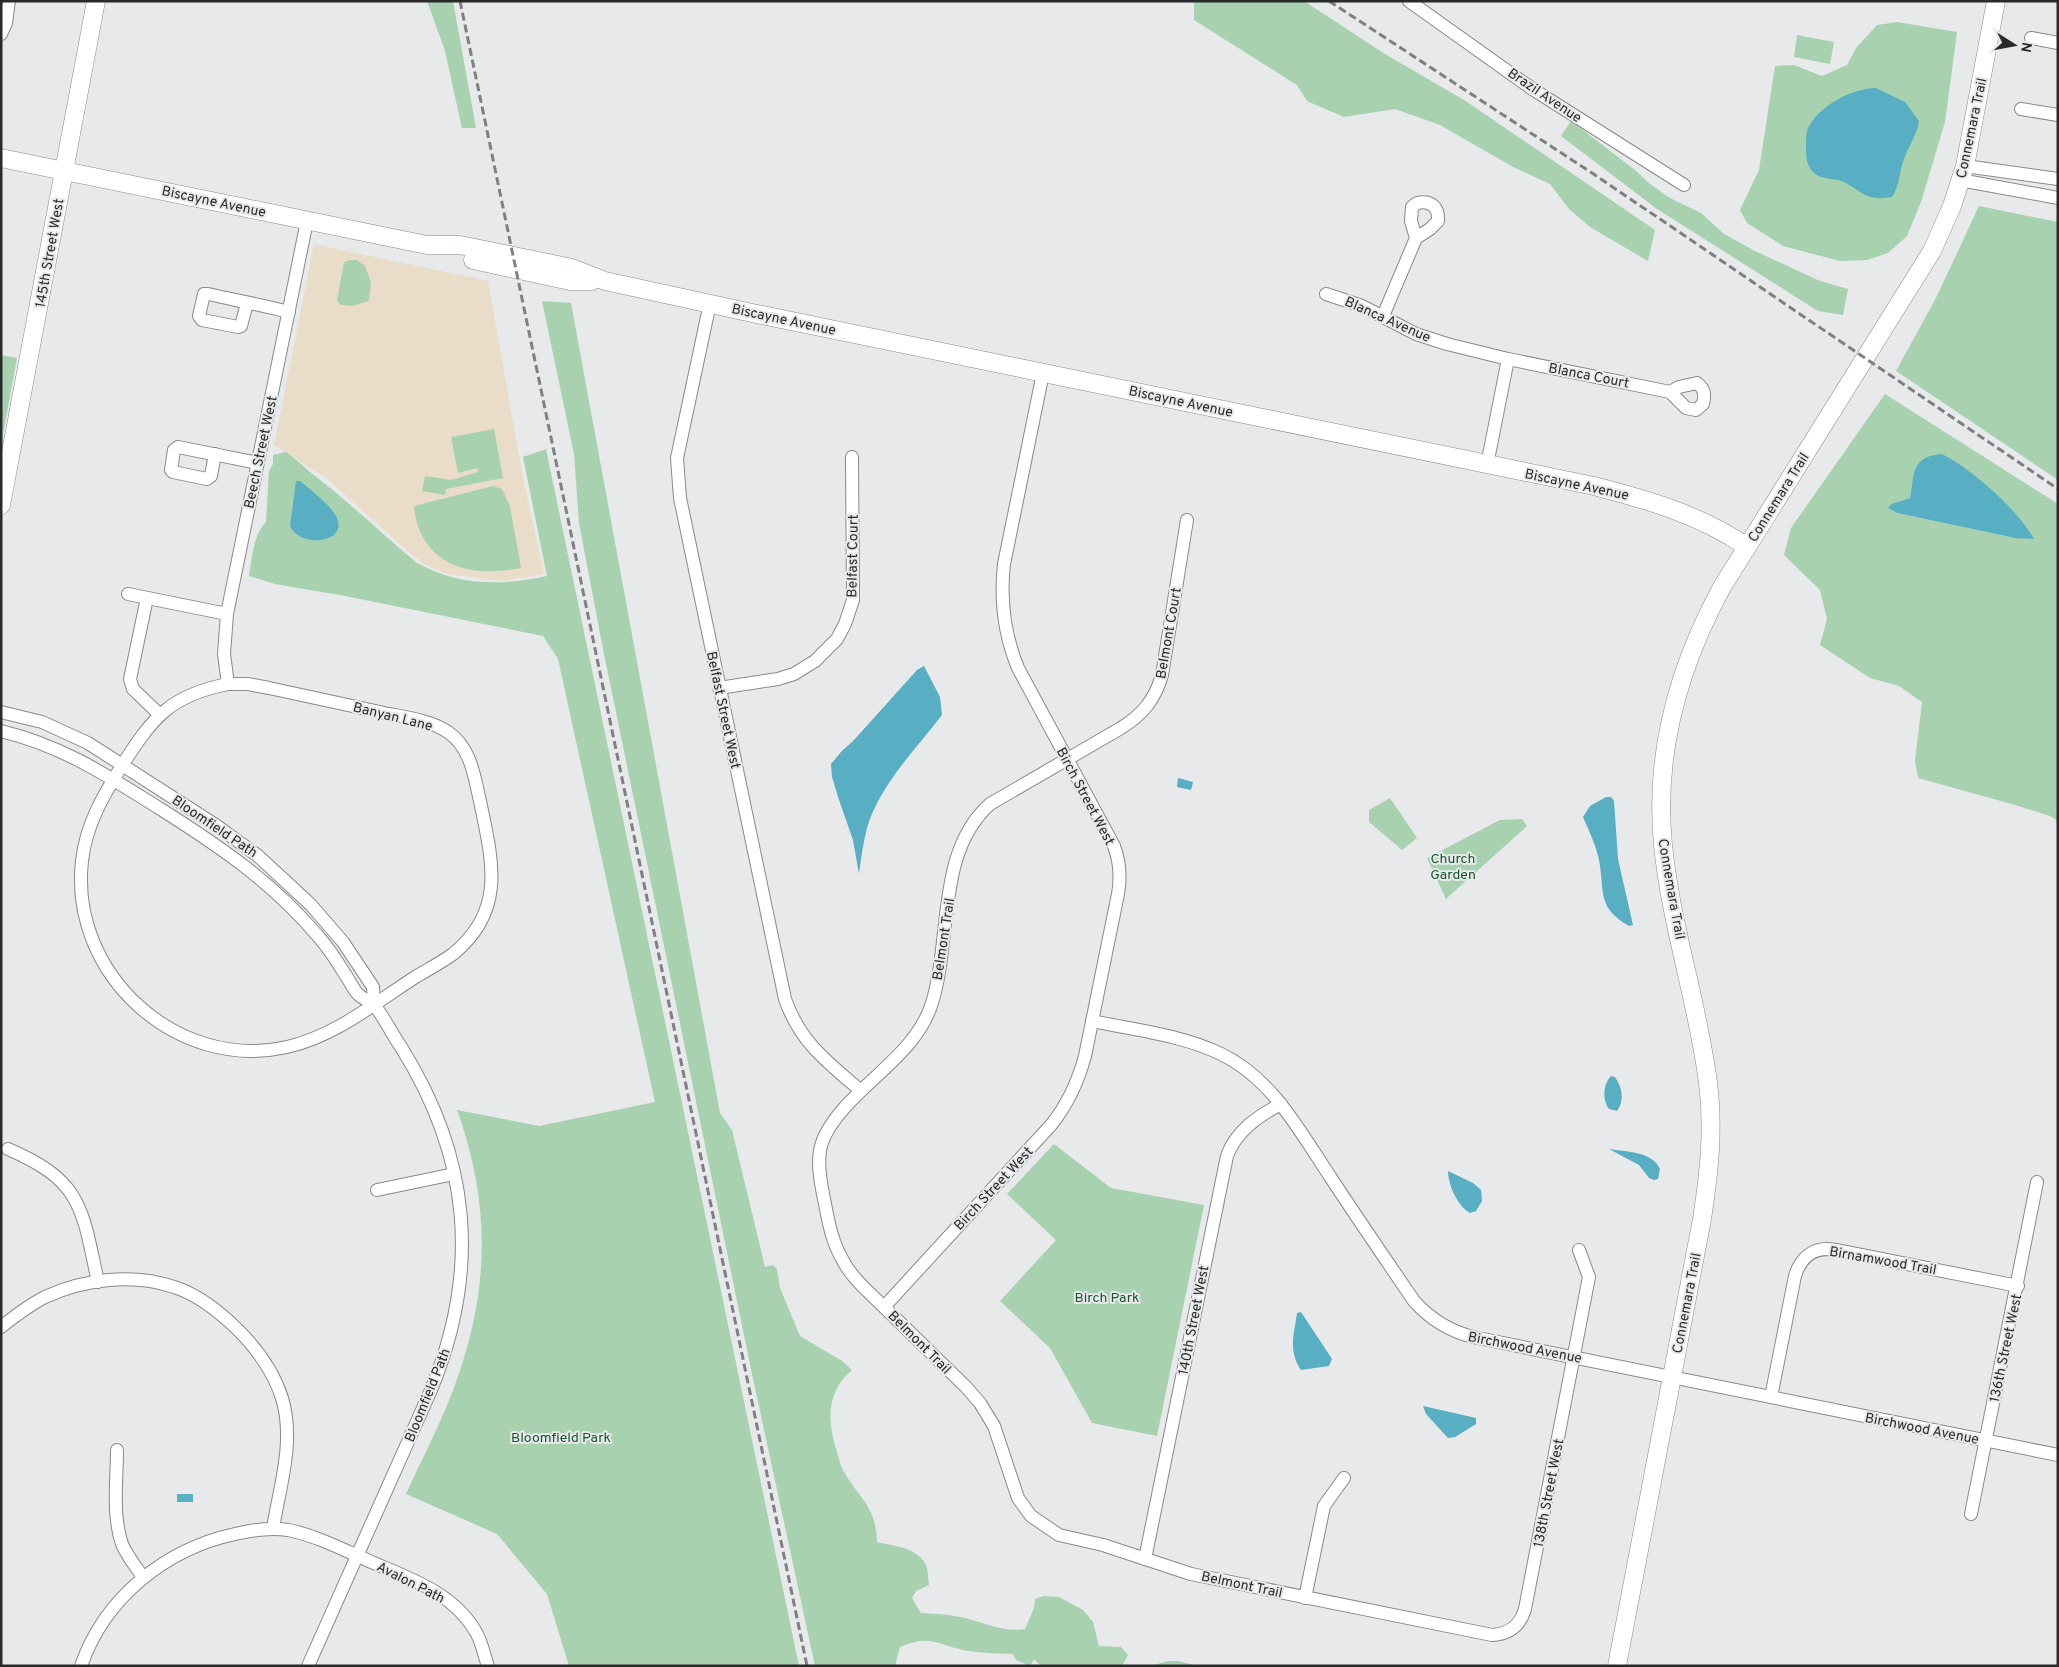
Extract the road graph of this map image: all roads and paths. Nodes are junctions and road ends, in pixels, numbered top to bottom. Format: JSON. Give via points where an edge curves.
{"nodes":[{"id":1,"x":9,"y":1,"type":"edge"},
{"id":2,"x":96,"y":1,"type":"edge"},
{"id":3,"x":1409,"y":1,"type":"edge"},
{"id":4,"x":1996,"y":1,"type":"edge"},
{"id":5,"x":1,"y":34,"type":"edge"},
{"id":6,"x":2031,"y":38,"type":"dead end"},
{"id":7,"x":2058,"y":43,"type":"edge"},
{"id":8,"x":2021,"y":109,"type":"dead end"},
{"id":9,"x":2058,"y":115,"type":"edge"},
{"id":10,"x":1,"y":158,"type":"edge"},
{"id":11,"x":64,"y":171,"type":"junction"},
{"id":12,"x":1963,"y":173,"type":"junction"},
{"id":13,"x":2058,"y":179,"type":"edge"},
{"id":14,"x":1684,"y":185,"type":"dead end"},
{"id":15,"x":2058,"y":198,"type":"edge"},
{"id":16,"x":307,"y":221,"type":"junction"},
{"id":17,"x":1416,"y":238,"type":"dead end"},
{"id":18,"x":1326,"y":294,"type":"dead end"},
{"id":19,"x":247,"y":302,"type":"dead end"},
{"id":20,"x":710,"y":303,"type":"junction"},
{"id":21,"x":289,"y":312,"type":"junction"},
{"id":22,"x":1383,"y":316,"type":"junction"},
{"id":23,"x":1508,"y":359,"type":"junction"},
{"id":24,"x":1043,"y":373,"type":"junction"},
{"id":25,"x":1670,"y":392,"type":"dead end"},
{"id":26,"x":215,"y":454,"type":"dead end"},
{"id":27,"x":852,"y":457,"type":"dead end"},
{"id":28,"x":258,"y":463,"type":"junction"},
{"id":29,"x":1487,"y":465,"type":"junction"},
{"id":30,"x":1,"y":506,"type":"edge"},
{"id":31,"x":1187,"y":520,"type":"dead end"},
{"id":32,"x":1747,"y":547,"type":"junction"},
{"id":33,"x":128,"y":594,"type":"dead end"},
{"id":34,"x":147,"y":598,"type":"junction"},
{"id":35,"x":227,"y":614,"type":"junction"},
{"id":36,"x":228,"y":684,"type":"junction"},
{"id":37,"x":719,"y":688,"type":"junction"},
{"id":38,"x":1,"y":712,"type":"edge"},
{"id":39,"x":159,"y":714,"type":"junction"},
{"id":40,"x":1,"y":730,"type":"edge"},
{"id":41,"x":1066,"y":758,"type":"junction"},
{"id":42,"x":123,"y":765,"type":"junction"},
{"id":43,"x":113,"y":780,"type":"junction"},
{"id":44,"x":374,"y":1004,"type":"junction"},
{"id":45,"x":1092,"y":1021,"type":"junction"},
{"id":46,"x":860,"y":1090,"type":"junction"},
{"id":47,"x":1281,"y":1104,"type":"junction"},
{"id":48,"x":8,"y":1149,"type":"dead end"},
{"id":49,"x":454,"y":1174,"type":"junction"},
{"id":50,"x":2037,"y":1182,"type":"dead end"},
{"id":51,"x":377,"y":1190,"type":"dead end"},
{"id":52,"x":1579,"y":1250,"type":"dead end"},
{"id":53,"x":98,"y":1282,"type":"junction"},
{"id":54,"x":2018,"y":1286,"type":"junction"},
{"id":55,"x":884,"y":1306,"type":"junction"},
{"id":56,"x":1,"y":1327,"type":"edge"},
{"id":57,"x":1574,"y":1357,"type":"junction"},
{"id":58,"x":1672,"y":1377,"type":"junction"},
{"id":59,"x":1771,"y":1397,"type":"junction"},
{"id":60,"x":1986,"y":1440,"type":"junction"},
{"id":61,"x":117,"y":1450,"type":"dead end"},
{"id":62,"x":2058,"y":1455,"type":"edge"},
{"id":63,"x":1344,"y":1478,"type":"dead end"},
{"id":64,"x":1971,"y":1514,"type":"dead end"},
{"id":65,"x":273,"y":1528,"type":"junction"},
{"id":66,"x":357,"y":1556,"type":"junction"},
{"id":67,"x":1145,"y":1559,"type":"junction"},
{"id":68,"x":143,"y":1577,"type":"junction"},
{"id":69,"x":1305,"y":1598,"type":"junction"},
{"id":70,"x":1515,"y":1626,"type":"joint"},
{"id":71,"x":81,"y":1666,"type":"edge"},
{"id":72,"x":308,"y":1666,"type":"edge"},
{"id":73,"x":488,"y":1666,"type":"edge"},
{"id":74,"x":1617,"y":1666,"type":"edge"}],
"edges":[{"from":1,"to":5,"type":"street","via":[[6,24]]},
{"from":2,"to":11,"type":"street","name":"145th Street West"},
{"from":3,"to":14,"type":"street","name":"Brazil Avenue","via":[[1534,90]]},
{"from":4,"to":12,"type":"street","name":"Connemara Trail"},
{"from":6,"to":7,"type":"street"},
{"from":8,"to":9,"type":"street"},
{"from":10,"to":11,"type":"street","name":"Biscayne Avenue"},
{"from":11,"to":16,"type":"street","name":"Biscayne Avenue"},
{"from":11,"to":30,"type":"street","name":"145th Street West"},
{"from":12,"to":13,"type":"street"},
{"from":12,"to":15,"type":"street"},
{"from":12,"to":32,"type":"street","name":"Connemara Trail","via":[[1932,251]]},
{"from":16,"to":20,"type":"street","name":"Biscayne Avenue","via":[[427,245],[460,245],[572,268],[606,281]]},
{"from":16,"to":21,"type":"street","name":"Beech Street West"},
{"from":17,"to":22,"type":"street"},
{"from":18,"to":22,"type":"street","name":"Blanca Avenue"},
{"from":19,"to":21,"type":"street"},
{"from":20,"to":24,"type":"street","name":"Biscayne Avenue"},
{"from":20,"to":37,"type":"street","name":"Belfast Street West","via":[[679,444],[677,472]]},
{"from":21,"to":28,"type":"street","name":"Beech Street West"},
{"from":22,"to":23,"type":"street","name":"Blanca Avenue","via":[[1432,340]]},
{"from":23,"to":25,"type":"street","name":"Blanca Court"},
{"from":23,"to":29,"type":"street"},
{"from":24,"to":29,"type":"street","name":"Biscayne Avenue"},
{"from":24,"to":41,"type":"street","name":"Birch Street West","via":[[1005,557],[1002,607],[1008,641],[1018,668]]},
{"from":26,"to":28,"type":"street"},
{"from":27,"to":37,"type":"street","name":"Belfast Court","via":[[853,600],[837,639],[815,662],[794,674]]},
{"from":28,"to":35,"type":"street","name":"Beech Street West"},
{"from":29,"to":32,"type":"street","name":"Biscayne Avenue","via":[[1641,498],[1702,520]]},
{"from":31,"to":41,"type":"street","name":"Belmont Court","via":[[1159,687],[1148,706],[1132,721]]},
{"from":32,"to":58,"type":"street","name":"Connemara Trail","via":[[1712,607],[1687,662],[1669,727],[1663,769],[1663,844],[1667,876],[1705,1058],[1711,1116],[1708,1182]]},
{"from":33,"to":34,"type":"street"},
{"from":34,"to":35,"type":"street"},
{"from":34,"to":39,"type":"street","via":[[130,679],[134,689]]},
{"from":35,"to":36,"type":"street","name":"Beech Street West","via":[[224,648]]},
{"from":36,"to":39,"type":"street","name":"Banyan Lane","via":[[193,693]]},
{"from":36,"to":44,"type":"street","name":"Banyan Lane","via":[[269,688],[432,724],[456,739],[471,762],[492,862],[486,908],[474,932],[450,956]]},
{"from":37,"to":46,"type":"street","name":"Belfast Street West","via":[[787,1005],[796,1026],[812,1049]]},
{"from":38,"to":42,"type":"street","name":"Bloomfield Path","via":[[64,731]]},
{"from":39,"to":42,"type":"street","name":"Banyan Lane"},
{"from":40,"to":43,"type":"street","name":"Bloomfield Path","via":[[60,749]]},
{"from":41,"to":45,"type":"street","name":"Birch Street West","via":[[1108,834],[1119,864],[1118,894]]},
{"from":41,"to":46,"type":"street","name":"Belmont Trail","via":[[990,804],[967,830],[957,852],[935,994],[925,1021],[912,1041]]},
{"from":42,"to":43,"type":"street","name":"Banyan Lane"},
{"from":42,"to":44,"type":"street","name":"Bloomfield Path","via":[[232,836],[282,876],[343,942],[373,987]]},
{"from":43,"to":44,"type":"street","name":"Bloomfield Path","via":[[216,844],[266,882],[317,935],[358,994]]},
{"from":43,"to":44,"type":"street","name":"Banyan Lane","via":[[95,811],[87,835],[82,862],[82,897],[87,922],[103,964],[141,1010],[178,1034],[206,1044],[232,1050],[262,1051],[317,1038],[342,1026]]},
{"from":44,"to":49,"type":"street","name":"Bloomfield Path","via":[[431,1102],[447,1142]]},
{"from":45,"to":47,"type":"street","name":"Birchwood Avenue","via":[[1186,1041],[1221,1054],[1254,1075]]},
{"from":45,"to":55,"type":"street","name":"Birch Street West","via":[[1081,1072],[1061,1113]]},
{"from":46,"to":55,"type":"street","name":"Belmont Trail","via":[[828,1127],[820,1148],[818,1174],[829,1226],[841,1258],[859,1283]]},
{"from":47,"to":57,"type":"street","name":"Birchwood Avenue","via":[[1407,1290],[1432,1319],[1466,1336]]},
{"from":47,"to":67,"type":"street","name":"140th Street West","via":[[1242,1131],[1227,1156]]},
{"from":48,"to":53,"type":"street","via":[[50,1170],[74,1196],[82,1213]]},
{"from":49,"to":51,"type":"street"},
{"from":49,"to":66,"type":"street","name":"Bloomfield Path","via":[[462,1248],[451,1334],[431,1390]]},
{"from":50,"to":54,"type":"street","name":"136th Street West"},
{"from":52,"to":57,"type":"street","name":"138th Street West","via":[[1589,1277]]},
{"from":53,"to":56,"type":"street","via":[[44,1298]]},
{"from":53,"to":65,"type":"street","via":[[140,1280],[189,1293],[229,1322],[264,1361],[282,1398],[287,1432],[285,1464]]},
{"from":54,"to":59,"type":"street","name":"Birnamwood Trail","via":[[1836,1250],[1814,1251],[1802,1260],[1795,1276]]},
{"from":54,"to":60,"type":"street","name":"136th Street West"},
{"from":55,"to":67,"type":"street","name":"Belmont Trail","via":[[980,1403],[998,1435],[1018,1498],[1032,1516],[1059,1535]]},
{"from":57,"to":58,"type":"street","name":"Birchwood Avenue"},
{"from":57,"to":70,"type":"street","name":"138th Street West","via":[[1525,1609]]},
{"from":58,"to":59,"type":"street","name":"Birchwood Avenue"},
{"from":58,"to":74,"type":"street","name":"Connemara Trail"},
{"from":59,"to":60,"type":"street","name":"Birchwood Avenue"},
{"from":60,"to":62,"type":"street","name":"Birchwood Avenue"},
{"from":60,"to":64,"type":"street","name":"136th Street West"},
{"from":61,"to":68,"type":"street","via":[[119,1533]]},
{"from":63,"to":69,"type":"street","via":[[1324,1506]]},
{"from":65,"to":66,"type":"street","name":"Avalon Path","via":[[300,1533]]},
{"from":65,"to":68,"type":"street","name":"Avalon Path","via":[[199,1544]]},
{"from":66,"to":72,"type":"street","name":"Bloomfield Path"},
{"from":66,"to":73,"type":"street","name":"Avalon Path","via":[[401,1574],[448,1600],[477,1634]]},
{"from":67,"to":69,"type":"street","name":"Belmont Trail","via":[[1191,1574]]},
{"from":68,"to":71,"type":"street","name":"Avalon Path","via":[[105,1619]]},
{"from":69,"to":70,"type":"street","name":"Belmont Trail","via":[[1492,1635],[1504,1633]]}]}
